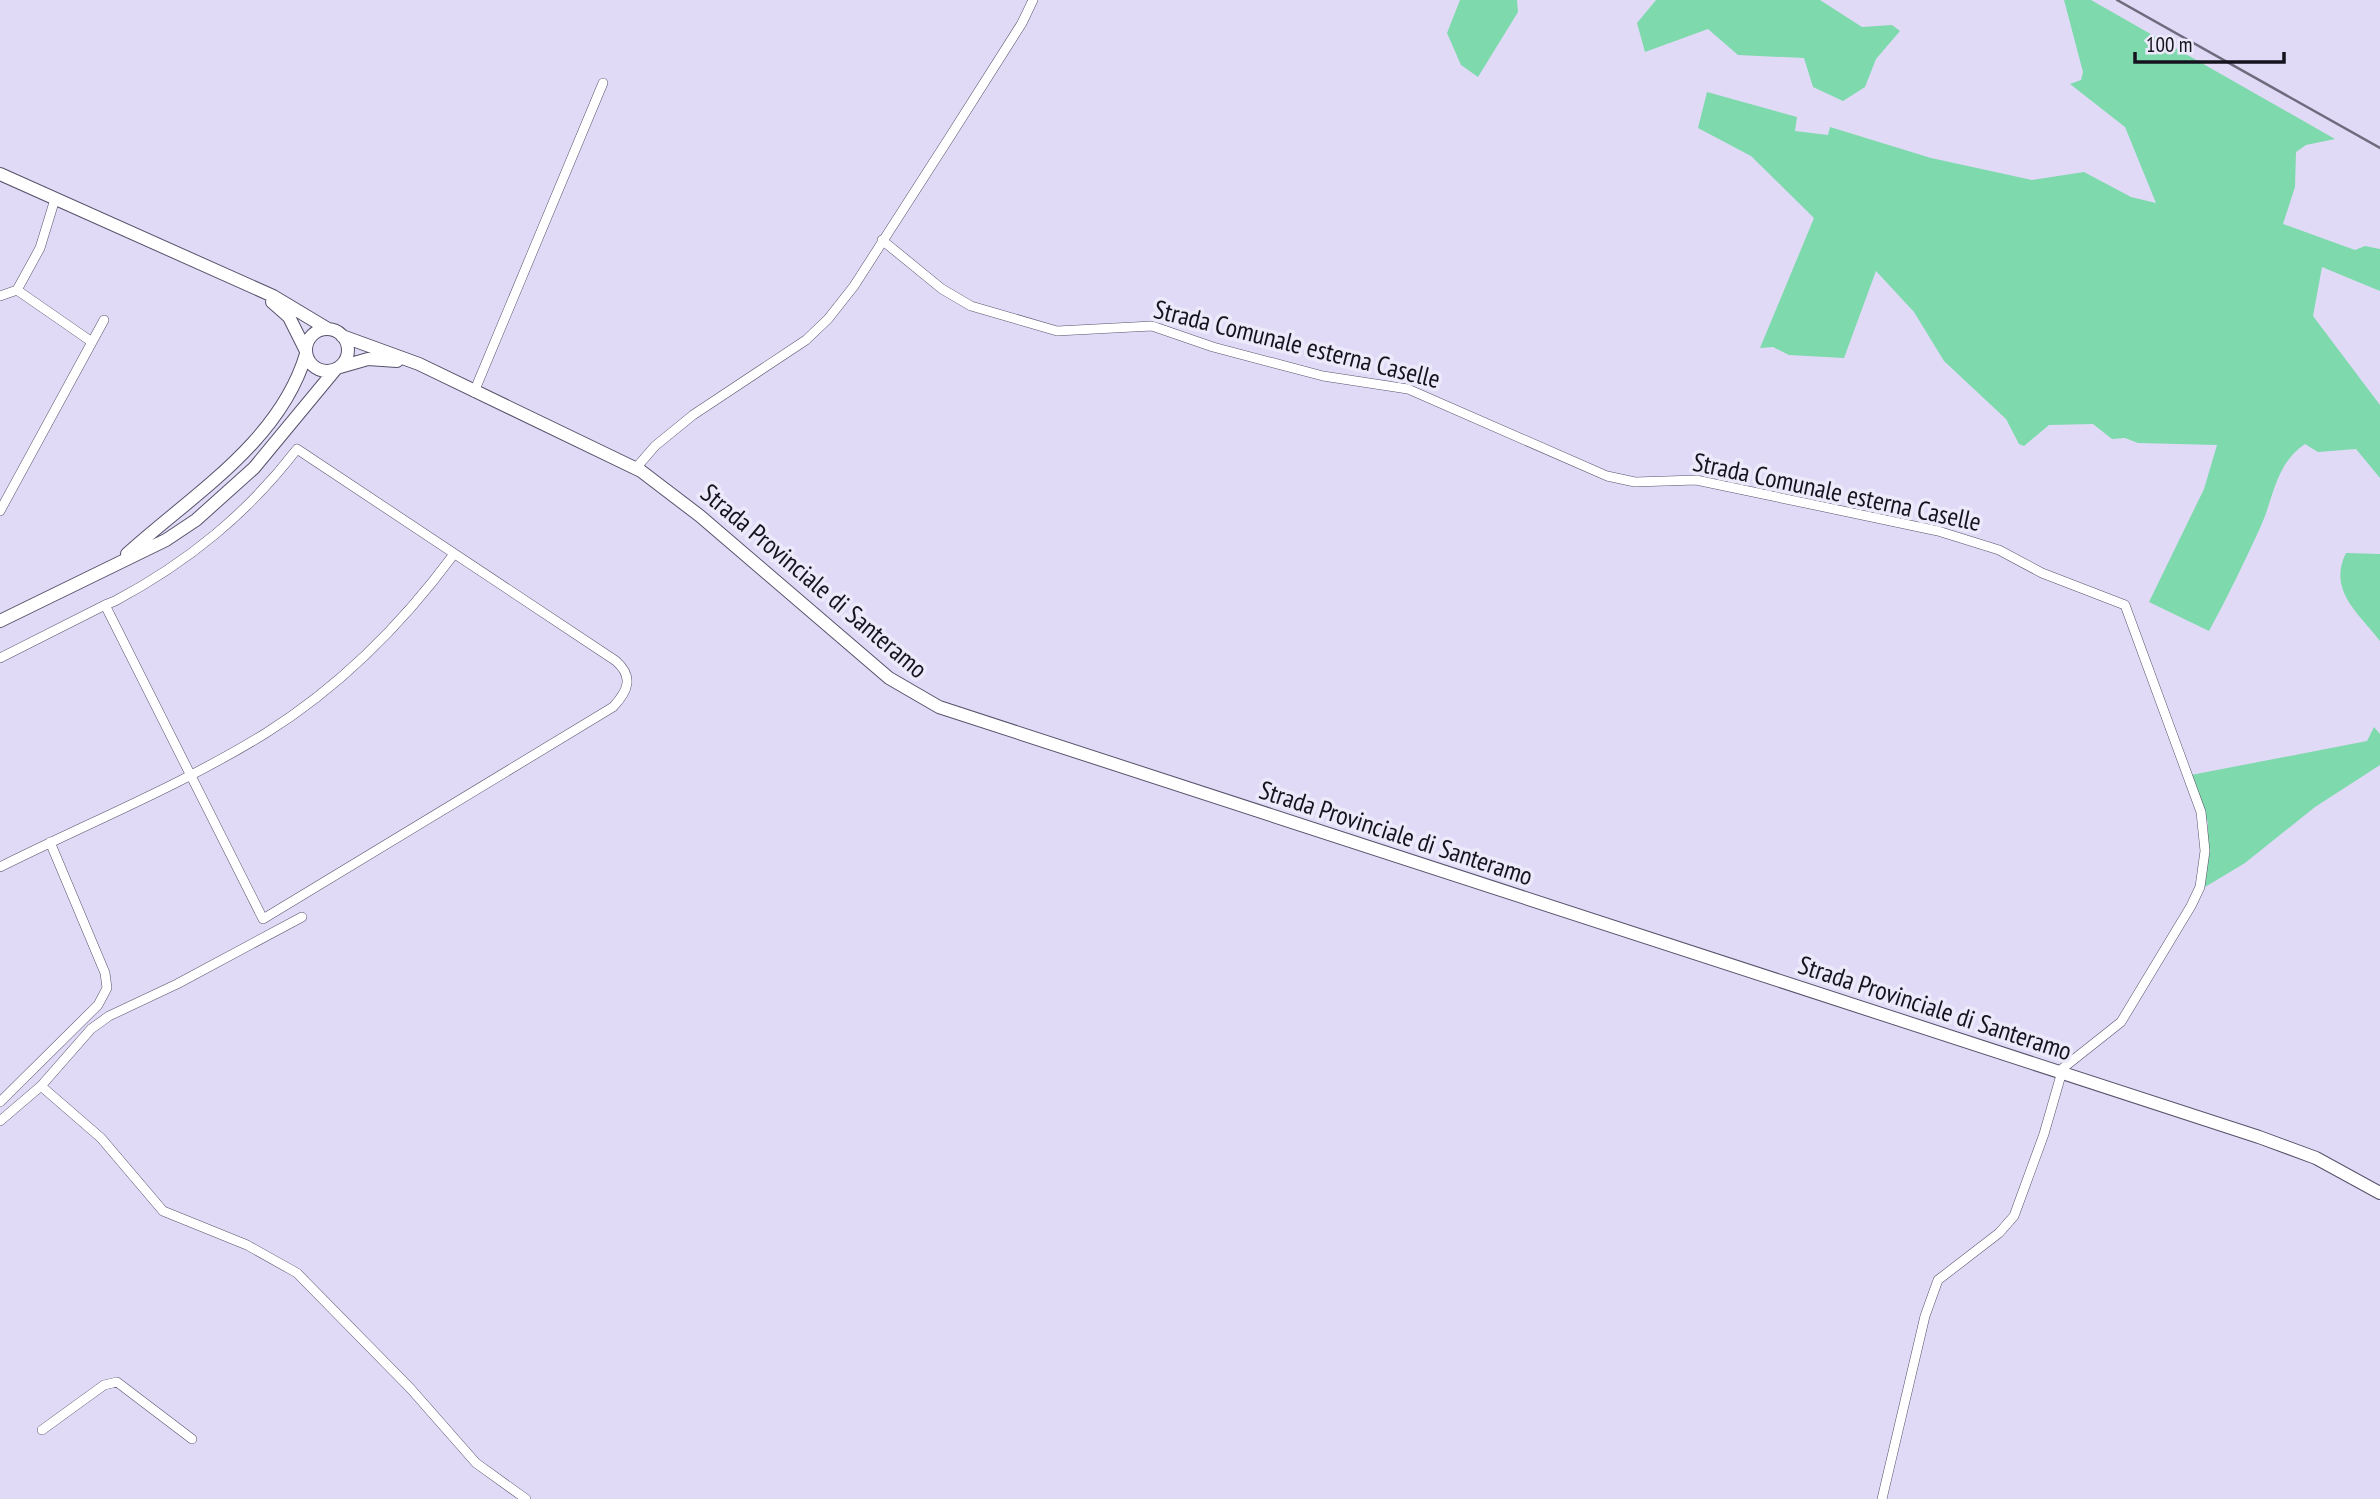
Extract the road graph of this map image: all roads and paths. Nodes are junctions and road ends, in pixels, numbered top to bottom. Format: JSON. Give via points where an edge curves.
{"nodes":[{"id":1,"x":1032,"y":0,"type":"edge"},
{"id":2,"x":603,"y":83,"type":"dead end"},
{"id":3,"x":0,"y":174,"type":"edge"},
{"id":4,"x":55,"y":199,"type":"junction"},
{"id":5,"x":882,"y":240,"type":"junction"},
{"id":6,"x":226,"y":277,"type":"junction"},
{"id":7,"x":17,"y":290,"type":"junction"},
{"id":8,"x":0,"y":296,"type":"edge"},
{"id":9,"x":104,"y":320,"type":"dead end"},
{"id":10,"x":328,"y":329,"type":"junction"},
{"id":11,"x":342,"y":336,"type":"junction"},
{"id":12,"x":92,"y":342,"type":"junction"},
{"id":13,"x":306,"y":352,"type":"junction"},
{"id":14,"x":337,"y":369,"type":"junction"},
{"id":15,"x":470,"y":390,"type":"junction"},
{"id":16,"x":636,"y":468,"type":"junction"},
{"id":17,"x":0,"y":512,"type":"edge"},
{"id":18,"x":454,"y":554,"type":"junction"},
{"id":19,"x":114,"y":566,"type":"junction"},
{"id":20,"x":105,"y":606,"type":"junction"},
{"id":21,"x":0,"y":621,"type":"edge"},
{"id":22,"x":0,"y":658,"type":"edge"},
{"id":23,"x":190,"y":774,"type":"junction"},
{"id":24,"x":50,"y":842,"type":"junction"},
{"id":25,"x":0,"y":867,"type":"edge"},
{"id":26,"x":302,"y":917,"type":"dead end"},
{"id":27,"x":102,"y":999,"type":"junction"},
{"id":28,"x":114,"y":1014,"type":"junction"},
{"id":29,"x":2061,"y":1073,"type":"junction"},
{"id":30,"x":41,"y":1086,"type":"junction"},
{"id":31,"x":0,"y":1102,"type":"edge"},
{"id":32,"x":0,"y":1121,"type":"edge"},
{"id":33,"x":2380,"y":1193,"type":"edge"},
{"id":34,"x":42,"y":1430,"type":"dead end"},
{"id":35,"x":192,"y":1439,"type":"dead end"},
{"id":36,"x":526,"y":1499,"type":"edge"},
{"id":37,"x":1882,"y":1499,"type":"edge"}],
"edges":[{"from":1,"to":5,"type":"street","via":[[1022,23]]},
{"from":2,"to":15,"type":"street"},
{"from":3,"to":4,"type":"main road"},
{"from":4,"to":6,"type":"main road"},
{"from":4,"to":7,"type":"street","via":[[40,248]]},
{"from":5,"to":16,"type":"street","via":[[854,286],[814,334],[693,415]]},
{"from":5,"to":29,"type":"street","name":"Strada Comunale esterna Caselle","via":[[955,299],[1027,324],[1072,331],[1152,326],[1323,376],[1408,389],[1607,476],[1635,482],[1696,480],[1938,531],[1999,550],[2042,573],[2125,605],[2199,804],[2205,851],[2197,894],[2134,1004],[2110,1033]]},
{"from":6,"to":10,"type":"main road","via":[[284,302]]},
{"from":6,"to":13,"type":"main road","via":[[281,308]]},
{"from":7,"to":8,"type":"street"},
{"from":7,"to":12,"type":"street"},
{"from":9,"to":12,"type":"street"},
{"from":10,"to":11,"type":"main road"},
{"from":10,"to":13,"type":"main road","via":[[310,338]]},
{"from":11,"to":14,"type":"main road","via":[[348,356]]},
{"from":11,"to":15,"type":"main road","via":[[402,357]]},
{"from":12,"to":17,"type":"street"},
{"from":13,"to":14,"type":"main road","via":[[317,369]]},
{"from":13,"to":19,"type":"main road","via":[[299,379],[250,444]]},
{"from":14,"to":15,"type":"main road","via":[[368,359],[389,359]]},
{"from":14,"to":19,"type":"main road","via":[[254,468],[219,500],[166,540]]},
{"from":15,"to":16,"type":"main road","name":"Strada Provinciale di Santeramo"},
{"from":16,"to":29,"type":"main road","name":"Strada Provinciale di Santeramo","via":[[700,516],[889,677],[939,707]]},
{"from":18,"to":20,"type":"street","via":[[297,449],[241,513],[201,548]]},
{"from":18,"to":23,"type":"street","via":[[348,671],[269,731]]},
{"from":18,"to":23,"type":"street","via":[[626,670],[629,680],[622,698],[263,919]]},
{"from":19,"to":21,"type":"main road"},
{"from":20,"to":22,"type":"street"},
{"from":20,"to":23,"type":"street"},
{"from":23,"to":24,"type":"street"},
{"from":24,"to":25,"type":"street"},
{"from":24,"to":27,"type":"street","via":[[105,972],[107,988]]},
{"from":26,"to":28,"type":"street"},
{"from":27,"to":28,"type":"street"},
{"from":27,"to":31,"type":"street"},
{"from":28,"to":30,"type":"street","via":[[91,1029]]},
{"from":29,"to":33,"type":"main road","name":"Strada Provinciale di Santeramo","via":[[2299,1151]]},
{"from":29,"to":37,"type":"street","via":[[2014,1216],[2000,1233],[1944,1274],[1934,1288]]},
{"from":30,"to":32,"type":"street"},
{"from":30,"to":36,"type":"street","via":[[101,1138],[163,1211],[265,1253],[298,1273],[410,1388],[470,1458]]},
{"from":34,"to":35,"type":"street","via":[[104,1385],[117,1381]]}]}
